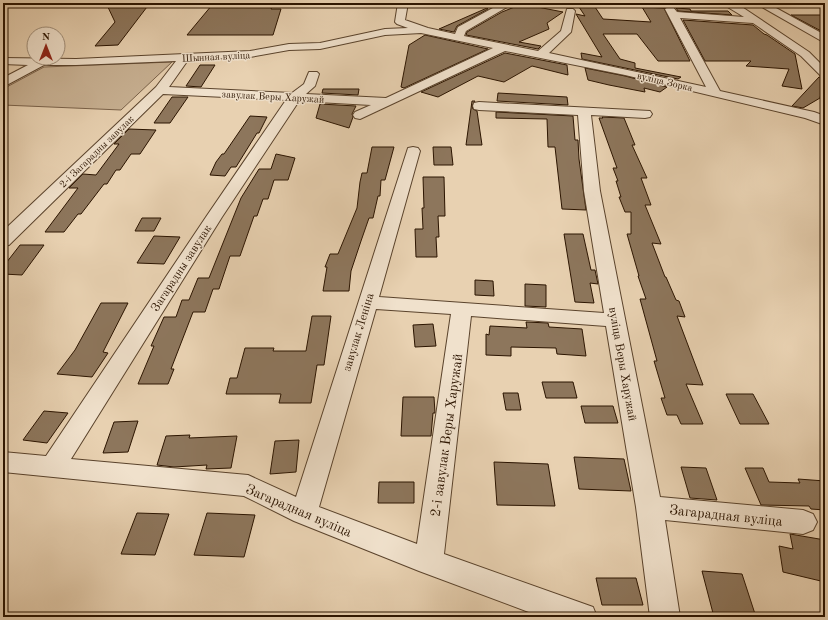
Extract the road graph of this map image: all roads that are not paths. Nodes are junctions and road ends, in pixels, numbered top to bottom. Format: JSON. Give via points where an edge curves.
{"nodes":[{"id":1,"x":403,"y":3,"type":"edge"},
{"id":2,"x":509,"y":3,"type":"edge"},
{"id":3,"x":726,"y":3,"type":"edge"},
{"id":4,"x":760,"y":3,"type":"edge"},
{"id":5,"x":570,"y":11,"type":"dead end"},
{"id":6,"x":754,"y":20,"type":"junction"},
{"id":7,"x":400,"y":22,"type":"junction"},
{"id":8,"x":426,"y":31,"type":"junction"},
{"id":9,"x":385,"y":32,"type":"junction"},
{"id":10,"x":458,"y":37,"type":"junction"},
{"id":11,"x":825,"y":40,"type":"edge"},
{"id":12,"x":504,"y":47,"type":"junction"},
{"id":13,"x":541,"y":54,"type":"junction"},
{"id":14,"x":185,"y":57,"type":"junction"},
{"id":15,"x":3,"y":61,"type":"edge"},
{"id":16,"x":26,"y":62,"type":"edge"},
{"id":17,"x":66,"y":62,"type":"edge"},
{"id":18,"x":34,"y":66,"type":"edge"},
{"id":19,"x":312,"y":74,"type":"dead end"},
{"id":20,"x":825,"y":74,"type":"edge"},
{"id":21,"x":3,"y":83,"type":"edge"},
{"id":22,"x":160,"y":90,"type":"junction"},
{"id":23,"x":716,"y":92,"type":"junction"},
{"id":24,"x":296,"y":97,"type":"junction"},
{"id":25,"x":386,"y":102,"type":"junction"},
{"id":26,"x":480,"y":106,"type":"dead end"},
{"id":27,"x":584,"y":111,"type":"junction"},
{"id":28,"x":645,"y":114,"type":"dead end"},
{"id":29,"x":360,"y":115,"type":"dead end"},
{"id":30,"x":825,"y":121,"type":"edge"},
{"id":31,"x":413,"y":151,"type":"dead end"},
{"id":32,"x":3,"y":241,"type":"edge"},
{"id":33,"x":367,"y":302,"type":"junction"},
{"id":34,"x":462,"y":309,"type":"junction"},
{"id":35,"x":615,"y":320,"type":"junction"},
{"id":36,"x":3,"y":462,"type":"edge"},
{"id":37,"x":53,"y":466,"type":"junction"},
{"id":38,"x":649,"y":507,"type":"junction"},
{"id":39,"x":304,"y":513,"type":"junction"},
{"id":40,"x":803,"y":522,"type":"dead end"},
{"id":41,"x":429,"y":562,"type":"junction"},
{"id":42,"x":582,"y":617,"type":"edge"},
{"id":43,"x":665,"y":617,"type":"edge"}],
"edges":[{"from":1,"to":7,"type":"street"},
{"from":2,"to":10,"type":"street","via":[[462,29]]},
{"from":3,"to":6,"type":"street"},
{"from":4,"to":11,"type":"street"},
{"from":5,"to":13,"type":"street","via":[[566,32]]},
{"from":6,"to":20,"type":"street","via":[[805,54]]},
{"from":6,"to":23,"type":"street","via":[[671,12]]},
{"from":7,"to":8,"type":"street"},
{"from":7,"to":9,"type":"street","via":[[396,29]]},
{"from":8,"to":9,"type":"street","name":"Шынная вуліца"},
{"from":8,"to":10,"type":"street","name":"вуліца Зорка"},
{"from":9,"to":14,"type":"street","name":"Шынная вуліца","via":[[320,46],[289,47],[250,54]]},
{"from":10,"to":12,"type":"street","name":"вуліца Зорка"},
{"from":12,"to":13,"type":"street","name":"вуліца Зорка"},
{"from":12,"to":25,"type":"street"},
{"from":13,"to":23,"type":"street","name":"вуліца Зорка"},
{"from":14,"to":17,"type":"street","name":"Шынная вуліца"},
{"from":14,"to":22,"type":"street","name":"2-і Загарадны завулак"},
{"from":15,"to":16,"type":"street","name":"Шынная вуліца"},
{"from":18,"to":21,"type":"street"},
{"from":19,"to":24,"type":"street","name":"Загарадны завулак","via":[[309,86]]},
{"from":22,"to":24,"type":"street","name":"завулак Веры Харужай"},
{"from":22,"to":32,"type":"street","name":"2-і Загарадны завулак"},
{"from":23,"to":30,"type":"street","name":"вуліца Зорка"},
{"from":24,"to":25,"type":"street","name":"завулак Веры Харужай"},
{"from":24,"to":37,"type":"street","name":"Загарадны завулак","via":[[214,217]]},
{"from":25,"to":29,"type":"street"},
{"from":26,"to":27,"type":"street"},
{"from":27,"to":28,"type":"street"},
{"from":27,"to":35,"type":"street","name":"вуліца Веры Харужай","via":[[592,191]]},
{"from":31,"to":33,"type":"street","name":"завулак Леніна"},
{"from":33,"to":34,"type":"street"},
{"from":33,"to":39,"type":"street","name":"завулак Леніна"},
{"from":34,"to":35,"type":"street"},
{"from":34,"to":41,"type":"street","name":"2-і завулак Веры Харужай"},
{"from":35,"to":38,"type":"street","name":"вуліца Веры Харужай"},
{"from":36,"to":37,"type":"street","name":"Загарадная вуліца"},
{"from":37,"to":39,"type":"street","name":"Загарадная вуліца","via":[[248,486]]},
{"from":38,"to":40,"type":"street","name":"Загарадная вуліца"},
{"from":38,"to":43,"type":"street","name":"вуліца Веры Харужай"},
{"from":39,"to":41,"type":"street","name":"Загарадная вуліца"},
{"from":41,"to":42,"type":"street","name":"Загарадная вуліца"}]}
